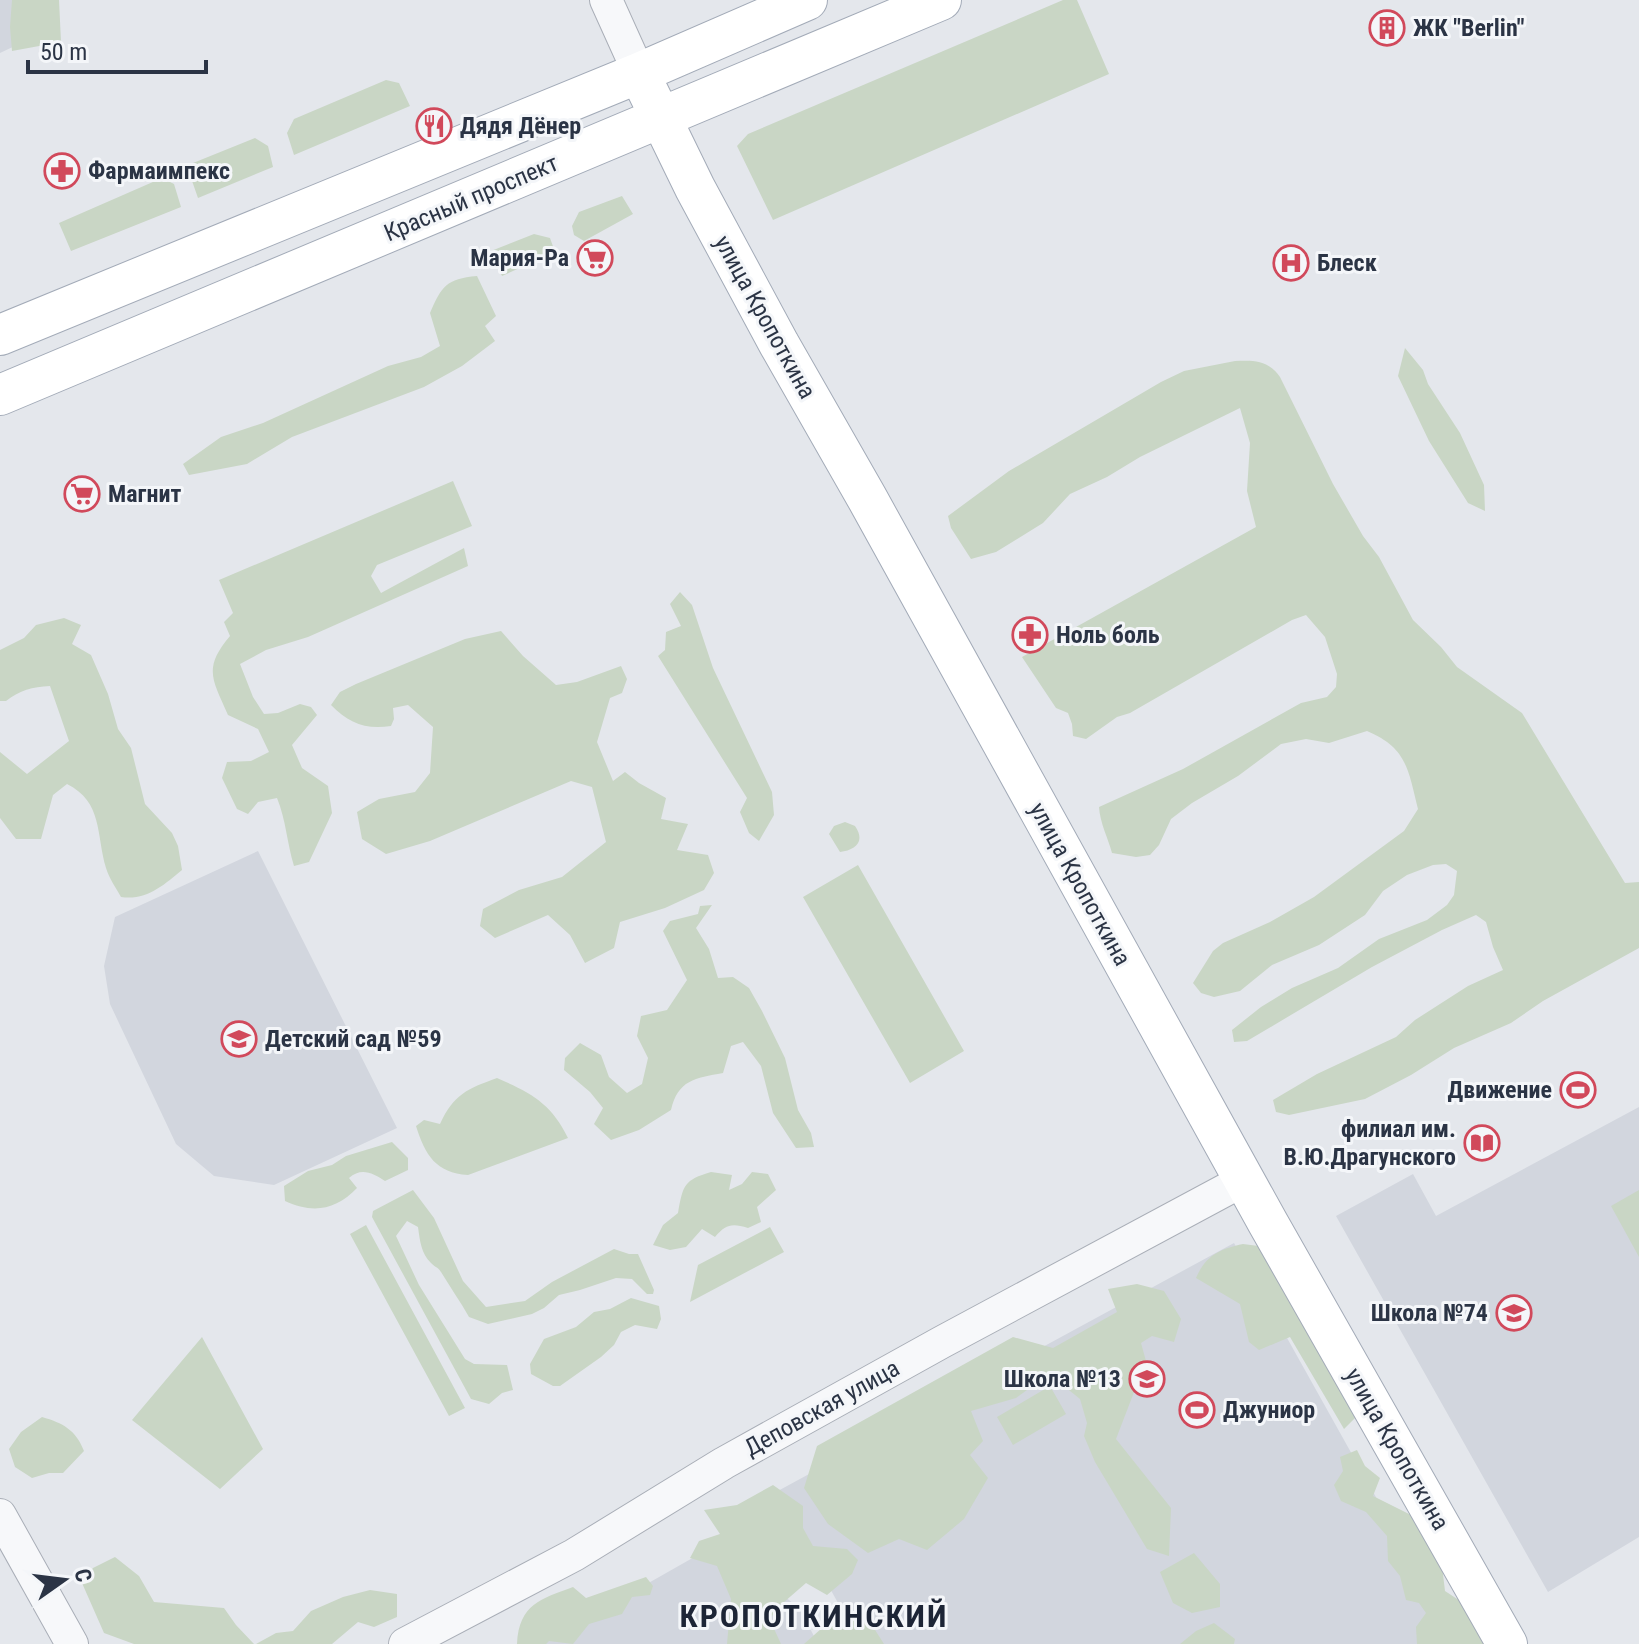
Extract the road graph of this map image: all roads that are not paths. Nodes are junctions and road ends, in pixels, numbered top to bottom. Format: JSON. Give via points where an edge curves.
{"nodes":[{"id":1,"x":606,"y":0,"type":"edge"},
{"id":2,"x":807,"y":0,"type":"edge"},
{"id":3,"x":941,"y":0,"type":"edge"},
{"id":4,"x":639,"y":73,"type":"junction"},
{"id":5,"x":662,"y":119,"type":"junction"},
{"id":6,"x":0,"y":335,"type":"edge"},
{"id":7,"x":0,"y":395,"type":"edge"},
{"id":8,"x":1244,"y":1180,"type":"junction"},
{"id":9,"x":0,"y":1515,"type":"edge"},
{"id":10,"x":72,"y":1644,"type":"edge"},
{"id":11,"x":405,"y":1644,"type":"edge"},
{"id":12,"x":1507,"y":1644,"type":"edge"}],
"edges":[{"from":1,"to":4,"type":"street"},
{"from":2,"to":4,"type":"main road"},
{"from":3,"to":5,"type":"main road","name":"Красный проспект"},
{"from":4,"to":5,"type":"main road","name":"улица Кропоткина"},
{"from":4,"to":6,"type":"main road"},
{"from":5,"to":7,"type":"main road","name":"Красный проспект"},
{"from":5,"to":8,"type":"main road","name":"улица Кропоткина","via":[[779,344]]},
{"from":8,"to":11,"type":"street","name":"Деповская улица","via":[[928,1350],[724,1463],[574,1555]]},
{"from":8,"to":12,"type":"main road","name":"улица Кропоткина"},
{"from":9,"to":10,"type":"street"}]}
